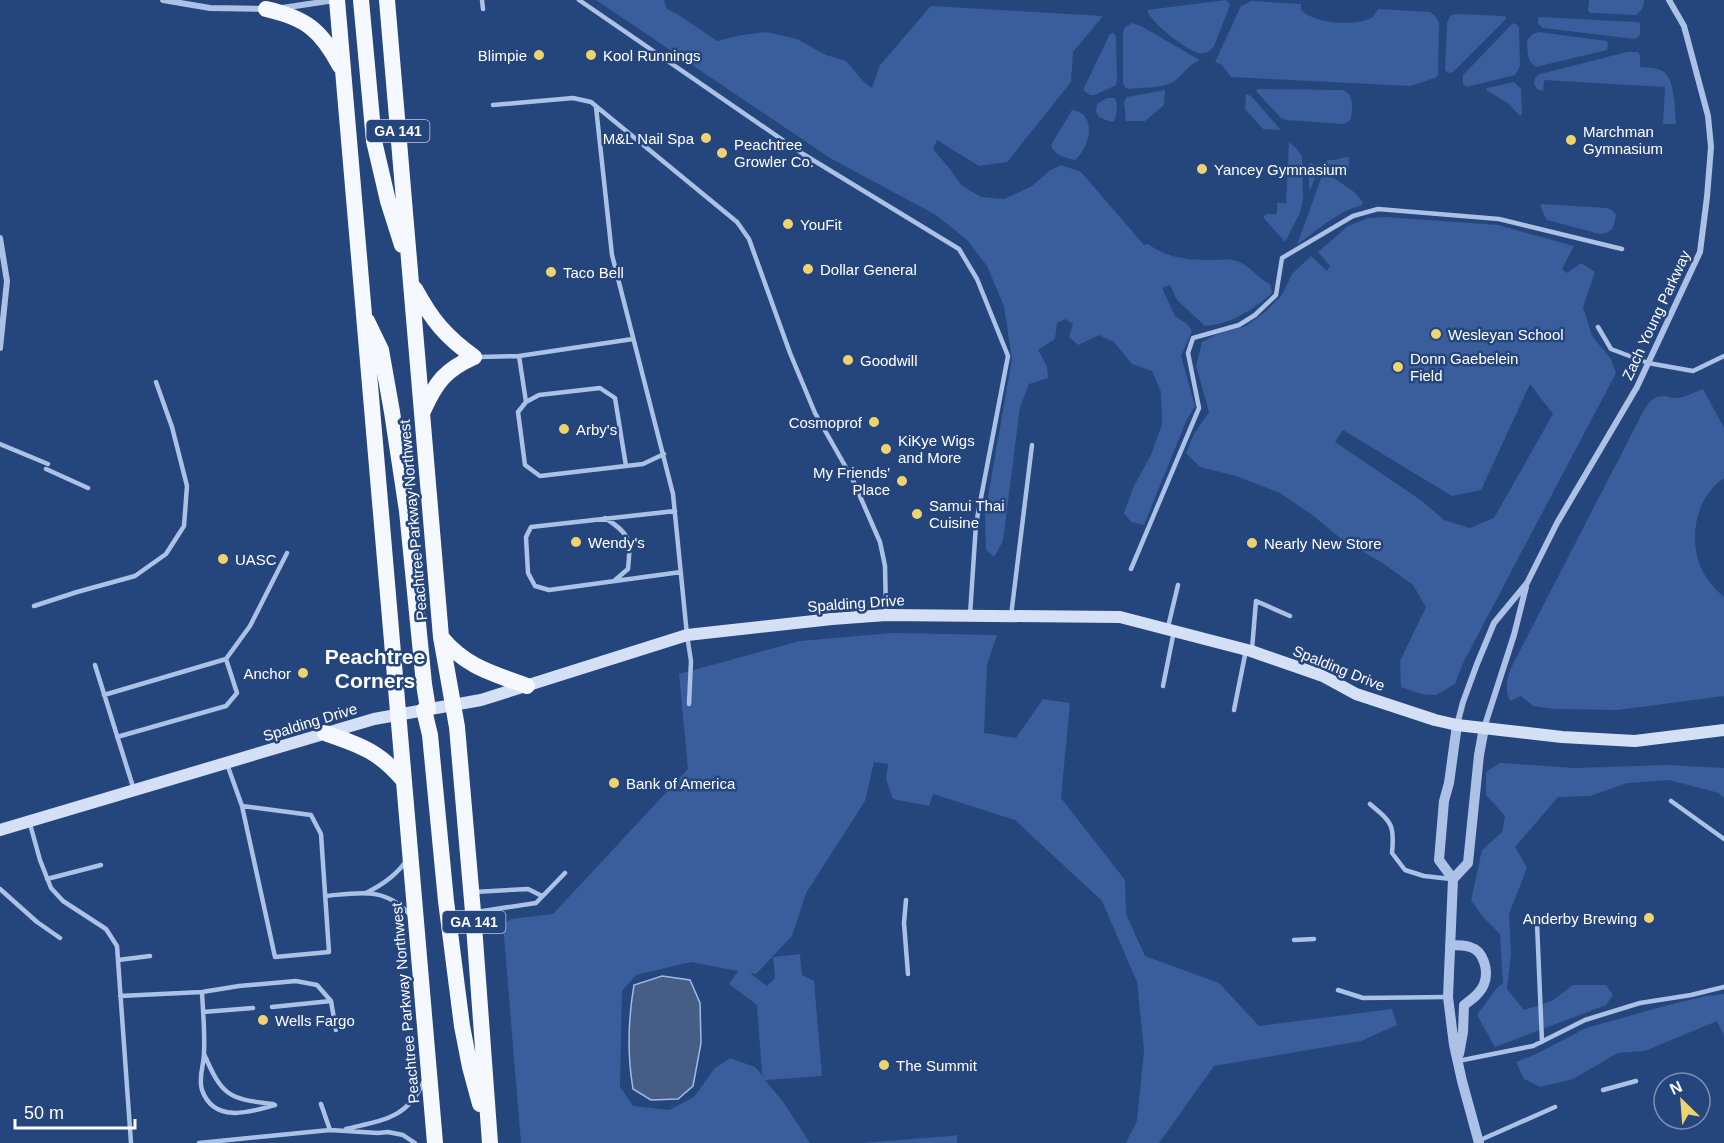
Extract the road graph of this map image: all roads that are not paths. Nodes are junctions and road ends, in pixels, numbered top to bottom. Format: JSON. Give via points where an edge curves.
{"nodes":[{"id":1,"x":163,"y":0,"type":"edge"},
{"id":2,"x":336,"y":0,"type":"edge"},
{"id":3,"x":361,"y":0,"type":"edge"},
{"id":4,"x":387,"y":0,"type":"edge"},
{"id":5,"x":482,"y":0,"type":"edge"},
{"id":6,"x":579,"y":0,"type":"edge"},
{"id":7,"x":1669,"y":0,"type":"edge"},
{"id":8,"x":266,"y":9,"type":"junction"},
{"id":9,"x":483,"y":9,"type":"dead end"},
{"id":10,"x":343,"y":71,"type":"junction"},
{"id":11,"x":493,"y":105,"type":"dead end"},
{"id":12,"x":596,"y":107,"type":"junction"},
{"id":13,"x":0,"y":238,"type":"edge"},
{"id":14,"x":1622,"y":249,"type":"dead end"},
{"id":15,"x":410,"y":262,"type":"junction"},
{"id":16,"x":411,"y":282,"type":"junction"},
{"id":17,"x":363,"y":312,"type":"junction"},
{"id":18,"x":1598,"y":327,"type":"dead end"},
{"id":19,"x":633,"y":339,"type":"junction"},
{"id":20,"x":0,"y":348,"type":"edge"},
{"id":21,"x":519,"y":356,"type":"junction"},
{"id":22,"x":1724,"y":356,"type":"edge"},
{"id":23,"x":474,"y":357,"type":"junction"},
{"id":24,"x":1648,"y":363,"type":"junction"},
{"id":25,"x":156,"y":382,"type":"dead end"},
{"id":26,"x":526,"y":402,"type":"junction"},
{"id":27,"x":422,"y":412,"type":"junction"},
{"id":28,"x":0,"y":444,"type":"edge"},
{"id":29,"x":1032,"y":445,"type":"dead end"},
{"id":30,"x":664,"y":454,"type":"junction"},
{"id":31,"x":626,"y":466,"type":"junction"},
{"id":32,"x":88,"y":488,"type":"dead end"},
{"id":33,"x":675,"y":511,"type":"junction"},
{"id":34,"x":605,"y":518,"type":"junction"},
{"id":35,"x":287,"y":553,"type":"dead end"},
{"id":36,"x":1131,"y":569,"type":"dead end"},
{"id":37,"x":681,"y":572,"type":"junction"},
{"id":38,"x":614,"y":581,"type":"junction"},
{"id":39,"x":1527,"y":583,"type":"junction"},
{"id":40,"x":1178,"y":585,"type":"dead end"},
{"id":41,"x":34,"y":606,"type":"dead end"},
{"id":42,"x":886,"y":615,"type":"junction"},
{"id":43,"x":970,"y":615,"type":"junction"},
{"id":44,"x":1011,"y":616,"type":"junction"},
{"id":45,"x":1290,"y":616,"type":"dead end"},
{"id":46,"x":1171,"y":630,"type":"junction"},
{"id":47,"x":687,"y":635,"type":"junction"},
{"id":48,"x":441,"y":637,"type":"junction"},
{"id":49,"x":1249,"y":650,"type":"junction"},
{"id":50,"x":226,"y":659,"type":"junction"},
{"id":51,"x":95,"y":665,"type":"dead end"},
{"id":52,"x":527,"y":686,"type":"junction"},
{"id":53,"x":1163,"y":686,"type":"dead end"},
{"id":54,"x":104,"y":695,"type":"junction"},
{"id":55,"x":689,"y":704,"type":"dead end"},
{"id":56,"x":452,"y":705,"type":"junction"},
{"id":57,"x":426,"y":709,"type":"junction"},
{"id":58,"x":1234,"y":710,"type":"dead end"},
{"id":59,"x":397,"y":714,"type":"junction"},
{"id":60,"x":1457,"y":725,"type":"junction"},
{"id":61,"x":1484,"y":728,"type":"junction"},
{"id":62,"x":1724,"y":730,"type":"edge"},
{"id":63,"x":325,"y":733,"type":"junction"},
{"id":64,"x":117,"y":737,"type":"junction"},
{"id":65,"x":227,"y":763,"type":"junction"},
{"id":66,"x":404,"y":781,"type":"junction"},
{"id":67,"x":134,"y":790,"type":"junction"},
{"id":68,"x":1671,"y":801,"type":"dead end"},
{"id":69,"x":1370,"y":804,"type":"dead end"},
{"id":70,"x":242,"y":806,"type":"junction"},
{"id":71,"x":29,"y":821,"type":"junction"},
{"id":72,"x":0,"y":830,"type":"edge"},
{"id":73,"x":1724,"y":839,"type":"edge"},
{"id":74,"x":411,"y":854,"type":"junction"},
{"id":75,"x":101,"y":865,"type":"dead end"},
{"id":76,"x":565,"y":873,"type":"dead end"},
{"id":77,"x":47,"y":879,"type":"junction"},
{"id":78,"x":1453,"y":881,"type":"junction"},
{"id":79,"x":0,"y":889,"type":"edge"},
{"id":80,"x":471,"y":892,"type":"junction"},
{"id":81,"x":366,"y":893,"type":"junction"},
{"id":82,"x":325,"y":896,"type":"junction"},
{"id":83,"x":542,"y":896,"type":"junction"},
{"id":84,"x":906,"y":900,"type":"dead end"},
{"id":85,"x":473,"y":912,"type":"junction"},
{"id":86,"x":1537,"y":923,"type":"dead end"},
{"id":87,"x":417,"y":924,"type":"junction"},
{"id":88,"x":60,"y":938,"type":"dead end"},
{"id":89,"x":1314,"y":939,"type":"dead end"},
{"id":90,"x":1294,"y":940,"type":"dead end"},
{"id":91,"x":1450,"y":945,"type":"junction"},
{"id":92,"x":150,"y":956,"type":"dead end"},
{"id":93,"x":118,"y":960,"type":"junction"},
{"id":94,"x":908,"y":974,"type":"dead end"},
{"id":95,"x":1724,"y":987,"type":"edge"},
{"id":96,"x":1338,"y":990,"type":"dead end"},
{"id":97,"x":202,"y":992,"type":"junction"},
{"id":98,"x":120,"y":996,"type":"junction"},
{"id":99,"x":1448,"y":997,"type":"junction"},
{"id":100,"x":331,"y":1001,"type":"junction"},
{"id":101,"x":272,"y":1006,"type":"dead end"},
{"id":102,"x":253,"y":1008,"type":"dead end"},
{"id":103,"x":203,"y":1012,"type":"junction"},
{"id":104,"x":336,"y":1030,"type":"dead end"},
{"id":105,"x":1542,"y":1042,"type":"junction"},
{"id":106,"x":204,"y":1054,"type":"junction"},
{"id":107,"x":1458,"y":1061,"type":"junction"},
{"id":108,"x":429,"y":1071,"type":"junction"},
{"id":109,"x":1636,"y":1081,"type":"dead end"},
{"id":110,"x":1603,"y":1090,"type":"dead end"},
{"id":111,"x":321,"y":1104,"type":"dead end"},
{"id":112,"x":1555,"y":1107,"type":"dead end"},
{"id":113,"x":330,"y":1130,"type":"junction"},
{"id":114,"x":341,"y":1131,"type":"junction"},
{"id":115,"x":490,"y":1141,"type":"edge"},
{"id":116,"x":1478,"y":1142,"type":"edge"},
{"id":117,"x":131,"y":1143,"type":"edge"},
{"id":118,"x":199,"y":1143,"type":"edge"},
{"id":119,"x":416,"y":1143,"type":"edge"},
{"id":120,"x":435,"y":1143,"type":"edge"}],
"edges":[{"from":1,"to":8,"type":"street","via":[[210,8]]},
{"from":2,"to":8,"type":"street"},
{"from":2,"to":10,"type":"highway","name":"Peachtree Parkway Northwest","number":"GA 141"},
{"from":3,"to":15,"type":"highway","via":[[375,141],[390,210]]},
{"from":4,"to":15,"type":"highway","name":"Peachtree Parkway Northwest","number":"GA 141"},
{"from":5,"to":9,"type":"lane"},
{"from":6,"to":43,"type":"lane","via":[[803,154],[959,249],[977,279],[1008,356],[976,524]]},
{"from":7,"to":24,"type":"street","name":"Zach Young Parkway","via":[[1684,27],[1708,116],[1711,147],[1700,252]]},
{"from":8,"to":10,"type":"highway","via":[[300,19],[313,28]]},
{"from":10,"to":17,"type":"highway","name":"Peachtree Parkway Northwest","number":"GA 141"},
{"from":11,"to":12,"type":"lane","via":[[573,98]]},
{"from":12,"to":19,"type":"lane","via":[[612,255]]},
{"from":12,"to":42,"type":"lane","via":[[737,222],[749,239],[815,413],[852,478],[880,542],[885,566]]},
{"from":13,"to":20,"type":"street","via":[[7,281]]},
{"from":14,"to":36,"type":"lane","via":[[1499,219],[1378,209],[1353,216],[1282,258],[1276,296],[1255,315],[1239,325],[1193,338],[1188,353],[1199,408]]},
{"from":15,"to":16,"type":"highway","name":"Peachtree Parkway Northwest","number":"GA 141"},
{"from":16,"to":23,"type":"highway","via":[[442,331]]},
{"from":16,"to":27,"type":"highway","name":"Peachtree Parkway Northwest","number":"GA 141"},
{"from":17,"to":57,"type":"highway","via":[[381,350],[392,412],[407,512]]},
{"from":17,"to":59,"type":"highway","name":"Peachtree Parkway Northwest","number":"GA 141"},
{"from":18,"to":24,"type":"lane","via":[[1611,349]]},
{"from":19,"to":21,"type":"lane"},
{"from":19,"to":30,"type":"lane"},
{"from":21,"to":23,"type":"lane"},
{"from":21,"to":26,"type":"lane"},
{"from":22,"to":24,"type":"lane","via":[[1692,371]]},
{"from":23,"to":27,"type":"highway","via":[[450,369],[439,380]]},
{"from":24,"to":39,"type":"street","name":"Zach Young Parkway"},
{"from":25,"to":41,"type":"lane","via":[[187,486],[184,526],[166,554],[135,576]]},
{"from":26,"to":31,"type":"lane","via":[[539,395],[600,388],[615,398]]},
{"from":26,"to":31,"type":"lane","via":[[518,412],[525,465],[540,477]]},
{"from":27,"to":48,"type":"highway","name":"Peachtree Parkway Northwest","number":"GA 141"},
{"from":28,"to":32,"type":"lane"},
{"from":29,"to":44,"type":"lane"},
{"from":30,"to":31,"type":"lane","via":[[643,464]]},
{"from":30,"to":33,"type":"lane"},
{"from":33,"to":34,"type":"lane"},
{"from":33,"to":37,"type":"lane"},
{"from":34,"to":38,"type":"lane","via":[[621,529],[629,552],[628,569]]},
{"from":34,"to":38,"type":"lane","via":[[531,527],[526,537],[528,573],[535,586],[549,590]]},
{"from":35,"to":50,"type":"lane","via":[[250,626]]},
{"from":37,"to":38,"type":"lane"},
{"from":37,"to":47,"type":"lane"},
{"from":39,"to":60,"type":"street","name":"Zach Young Parkway","via":[[1494,623]]},
{"from":39,"to":61,"type":"street","name":"Zach Young Parkway"},
{"from":40,"to":46,"type":"lane"},
{"from":42,"to":43,"type":"main road","name":"Spalding Drive"},
{"from":42,"to":47,"type":"main road","name":"Spalding Drive"},
{"from":43,"to":44,"type":"main road","name":"Spalding Drive"},
{"from":44,"to":46,"type":"main road","name":"Spalding Drive","via":[[1120,617]]},
{"from":45,"to":49,"type":"lane","via":[[1256,601]]},
{"from":46,"to":49,"type":"main road","name":"Spalding Drive"},
{"from":46,"to":53,"type":"lane"},
{"from":47,"to":52,"type":"main road","name":"Spalding Drive"},
{"from":47,"to":55,"type":"lane","via":[[691,661]]},
{"from":48,"to":52,"type":"highway","via":[[472,664]]},
{"from":48,"to":56,"type":"highway","name":"Peachtree Parkway Northwest","number":"GA 141"},
{"from":49,"to":58,"type":"lane"},
{"from":49,"to":60,"type":"main road","name":"Spalding Drive","via":[[1323,676],[1356,694]]},
{"from":50,"to":54,"type":"lane"},
{"from":50,"to":64,"type":"lane","via":[[237,693],[226,706]]},
{"from":51,"to":54,"type":"lane"},
{"from":52,"to":56,"type":"main road","name":"Spalding Drive"},
{"from":54,"to":64,"type":"lane"},
{"from":56,"to":57,"type":"main road","name":"Spalding Drive"},
{"from":56,"to":80,"type":"highway","name":"Peachtree Parkway Northwest","number":"GA 141"},
{"from":57,"to":59,"type":"main road","name":"Spalding Drive"},
{"from":57,"to":115,"type":"highway","via":[[462,1026]]},
{"from":59,"to":63,"type":"main road","name":"Spalding Drive"},
{"from":59,"to":66,"type":"highway","name":"Peachtree Parkway Northwest","number":"GA 141"},
{"from":60,"to":61,"type":"main road","name":"Spalding Drive"},
{"from":60,"to":78,"type":"street","via":[[1439,860]]},
{"from":61,"to":62,"type":"main road","name":"Spalding Drive","via":[[1635,741]]},
{"from":61,"to":78,"type":"street","via":[[1468,863]]},
{"from":63,"to":65,"type":"main road","name":"Spalding Drive"},
{"from":63,"to":66,"type":"highway","via":[[378,755]]},
{"from":64,"to":67,"type":"lane"},
{"from":65,"to":67,"type":"main road","name":"Spalding Drive"},
{"from":65,"to":70,"type":"lane"},
{"from":66,"to":74,"type":"highway","name":"Peachtree Parkway Northwest","number":"GA 141"},
{"from":67,"to":71,"type":"main road","name":"Spalding Drive"},
{"from":68,"to":73,"type":"lane"},
{"from":69,"to":78,"type":"lane","via":[[1389,820],[1394,836],[1392,853],[1405,870]]},
{"from":70,"to":82,"type":"lane","via":[[311,815],[321,834]]},
{"from":70,"to":82,"type":"lane","via":[[275,957],[329,952]]},
{"from":71,"to":72,"type":"main road","name":"Spalding Drive"},
{"from":71,"to":77,"type":"lane"},
{"from":74,"to":81,"type":"lane","via":[[395,875]]},
{"from":74,"to":87,"type":"highway","name":"Peachtree Parkway Northwest","number":"GA 141"},
{"from":75,"to":77,"type":"lane"},
{"from":76,"to":83,"type":"lane"},
{"from":77,"to":93,"type":"lane","via":[[63,901],[106,929],[117,946]]},
{"from":78,"to":91,"type":"street"},
{"from":79,"to":88,"type":"lane"},
{"from":80,"to":83,"type":"lane","via":[[528,889]]},
{"from":80,"to":85,"type":"highway","name":"Peachtree Parkway Northwest","number":"GA 141"},
{"from":81,"to":82,"type":"lane"},
{"from":81,"to":87,"type":"lane","via":[[395,901]]},
{"from":83,"to":85,"type":"lane","via":[[536,903]]},
{"from":84,"to":94,"type":"lane"},
{"from":85,"to":115,"type":"highway","name":"Peachtree Parkway Northwest","number":"GA 141"},
{"from":86,"to":105,"type":"lane"},
{"from":87,"to":108,"type":"highway","name":"Peachtree Parkway Northwest","number":"GA 141"},
{"from":89,"to":90,"type":"lane"},
{"from":91,"to":99,"type":"street"},
{"from":91,"to":107,"type":"street","via":[[1480,952],[1485,969],[1484,985],[1464,1005]]},
{"from":92,"to":93,"type":"lane"},
{"from":93,"to":98,"type":"lane"},
{"from":95,"to":105,"type":"lane","via":[[1640,1003],[1585,1020]]},
{"from":96,"to":99,"type":"lane","via":[[1363,998]]},
{"from":97,"to":98,"type":"lane"},
{"from":97,"to":100,"type":"lane","via":[[296,981],[317,985]]},
{"from":97,"to":103,"type":"lane"},
{"from":98,"to":117,"type":"lane"},
{"from":99,"to":107,"type":"street"},
{"from":100,"to":101,"type":"lane"},
{"from":100,"to":104,"type":"lane"},
{"from":102,"to":103,"type":"lane"},
{"from":103,"to":106,"type":"lane"},
{"from":105,"to":107,"type":"lane"},
{"from":106,"to":106,"type":"lane","via":[[202,1090],[211,1104],[227,1113],[246,1113],[275,1105],[229,1095],[220,1087]]},
{"from":107,"to":116,"type":"street"},
{"from":108,"to":114,"type":"lane","via":[[406,1109]]},
{"from":108,"to":120,"type":"highway","name":"Peachtree Parkway Northwest","number":"GA 141"},
{"from":109,"to":110,"type":"lane"},
{"from":111,"to":113,"type":"lane"},
{"from":112,"to":116,"type":"lane"},
{"from":113,"to":114,"type":"lane"},
{"from":113,"to":118,"type":"lane"},
{"from":114,"to":119,"type":"lane","via":[[388,1132]]}]}
